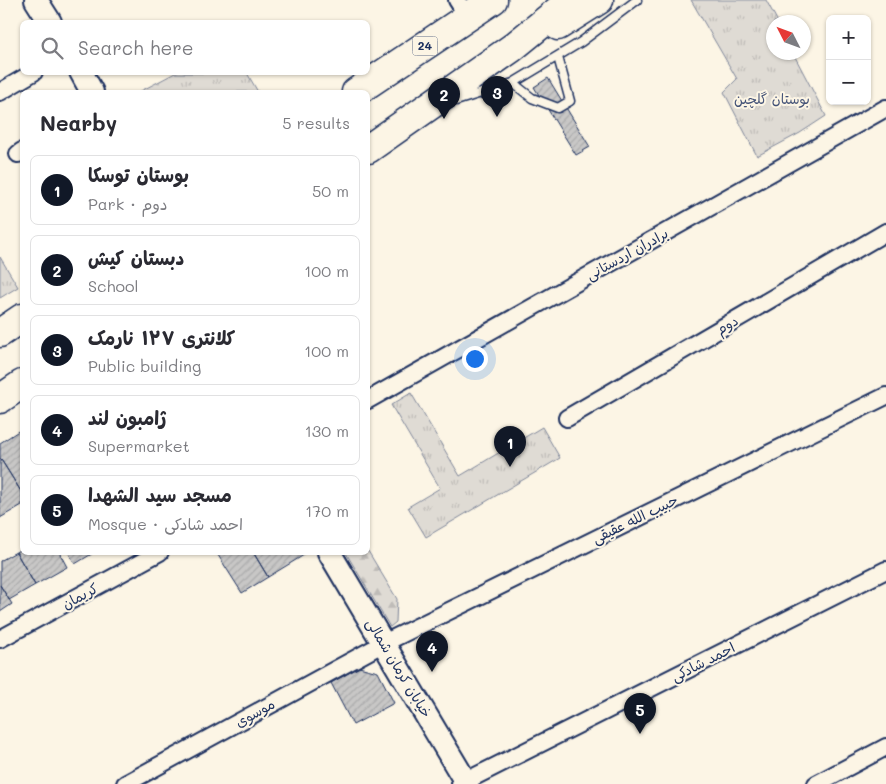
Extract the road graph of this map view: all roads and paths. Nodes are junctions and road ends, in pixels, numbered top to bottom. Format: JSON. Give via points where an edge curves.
{"nodes":[{"id":1,"x":36,"y":0,"type":"edge"},
{"id":2,"x":493,"y":0,"type":"edge"},
{"id":3,"x":571,"y":0,"type":"edge"},
{"id":4,"x":599,"y":0,"type":"edge"},
{"id":5,"x":637,"y":0,"type":"edge"},
{"id":6,"x":471,"y":6,"type":"edge"},
{"id":7,"x":49,"y":20,"type":"edge"},
{"id":8,"x":512,"y":48,"type":"junction"},
{"id":9,"x":558,"y":56,"type":"junction"},
{"id":10,"x":29,"y":75,"type":"edge"},
{"id":11,"x":83,"y":75,"type":"edge"},
{"id":12,"x":513,"y":84,"type":"junction"},
{"id":13,"x":91,"y":90,"type":"edge"},
{"id":14,"x":359,"y":90,"type":"edge"},
{"id":15,"x":0,"y":92,"type":"edge"},
{"id":16,"x":428,"y":108,"type":"junction"},
{"id":17,"x":886,"y":108,"type":"edge"},
{"id":18,"x":370,"y":148,"type":"edge"},
{"id":19,"x":886,"y":232,"type":"edge"},
{"id":20,"x":20,"y":319,"type":"edge"},
{"id":21,"x":0,"y":333,"type":"edge"},
{"id":22,"x":20,"y":385,"type":"edge"},
{"id":23,"x":886,"y":396,"type":"edge"},
{"id":24,"x":0,"y":399,"type":"edge"},
{"id":25,"x":370,"y":399,"type":"edge"},
{"id":26,"x":567,"y":418,"type":"dead end"},
{"id":27,"x":154,"y":555,"type":"edge"},
{"id":28,"x":332,"y":555,"type":"edge"},
{"id":29,"x":886,"y":570,"type":"edge"},
{"id":30,"x":0,"y":639,"type":"edge"},
{"id":31,"x":384,"y":643,"type":"junction"},
{"id":32,"x":886,"y":747,"type":"edge"},
{"id":33,"x":464,"y":783,"type":"edge"},
{"id":34,"x":125,"y":784,"type":"edge"},
{"id":35,"x":816,"y":784,"type":"edge"}],
"edges":[{"from":1,"to":7,"type":"main road"},
{"from":2,"to":6,"type":"highway","number":"24"},
{"from":3,"to":8,"type":"highway"},
{"from":4,"to":8,"type":"highway","via":[[556,28]]},
{"from":5,"to":9,"type":"lane"},
{"from":6,"to":14,"type":"highway","number":"24"},
{"from":8,"to":16,"type":"highway"},
{"from":9,"to":12,"type":"lane"},
{"from":9,"to":12,"type":"lane","via":[[570,101],[558,108],[532,98]]},
{"from":10,"to":15,"type":"street"},
{"from":11,"to":13,"type":"main road"},
{"from":12,"to":16,"type":"lane"},
{"from":16,"to":18,"type":"highway"},
{"from":17,"to":25,"type":"street","name":"برادران اردستانی"},
{"from":19,"to":26,"type":"street","name":"دوم"},
{"from":20,"to":21,"type":"highway"},
{"from":22,"to":24,"type":"highway"},
{"from":23,"to":31,"type":"street","name":"حبیب الله عقیقی"},
{"from":27,"to":30,"type":"street","name":"کریمان"},
{"from":28,"to":31,"type":"main road","name":"خیابان کرمان شمالی"},
{"from":29,"to":33,"type":"street","name":"احمد شادکی"},
{"from":31,"to":33,"type":"main road","name":"خیابان کرمان شمالی"},
{"from":31,"to":34,"type":"street","name":"موسوی"},
{"from":32,"to":35,"type":"street"}]}
